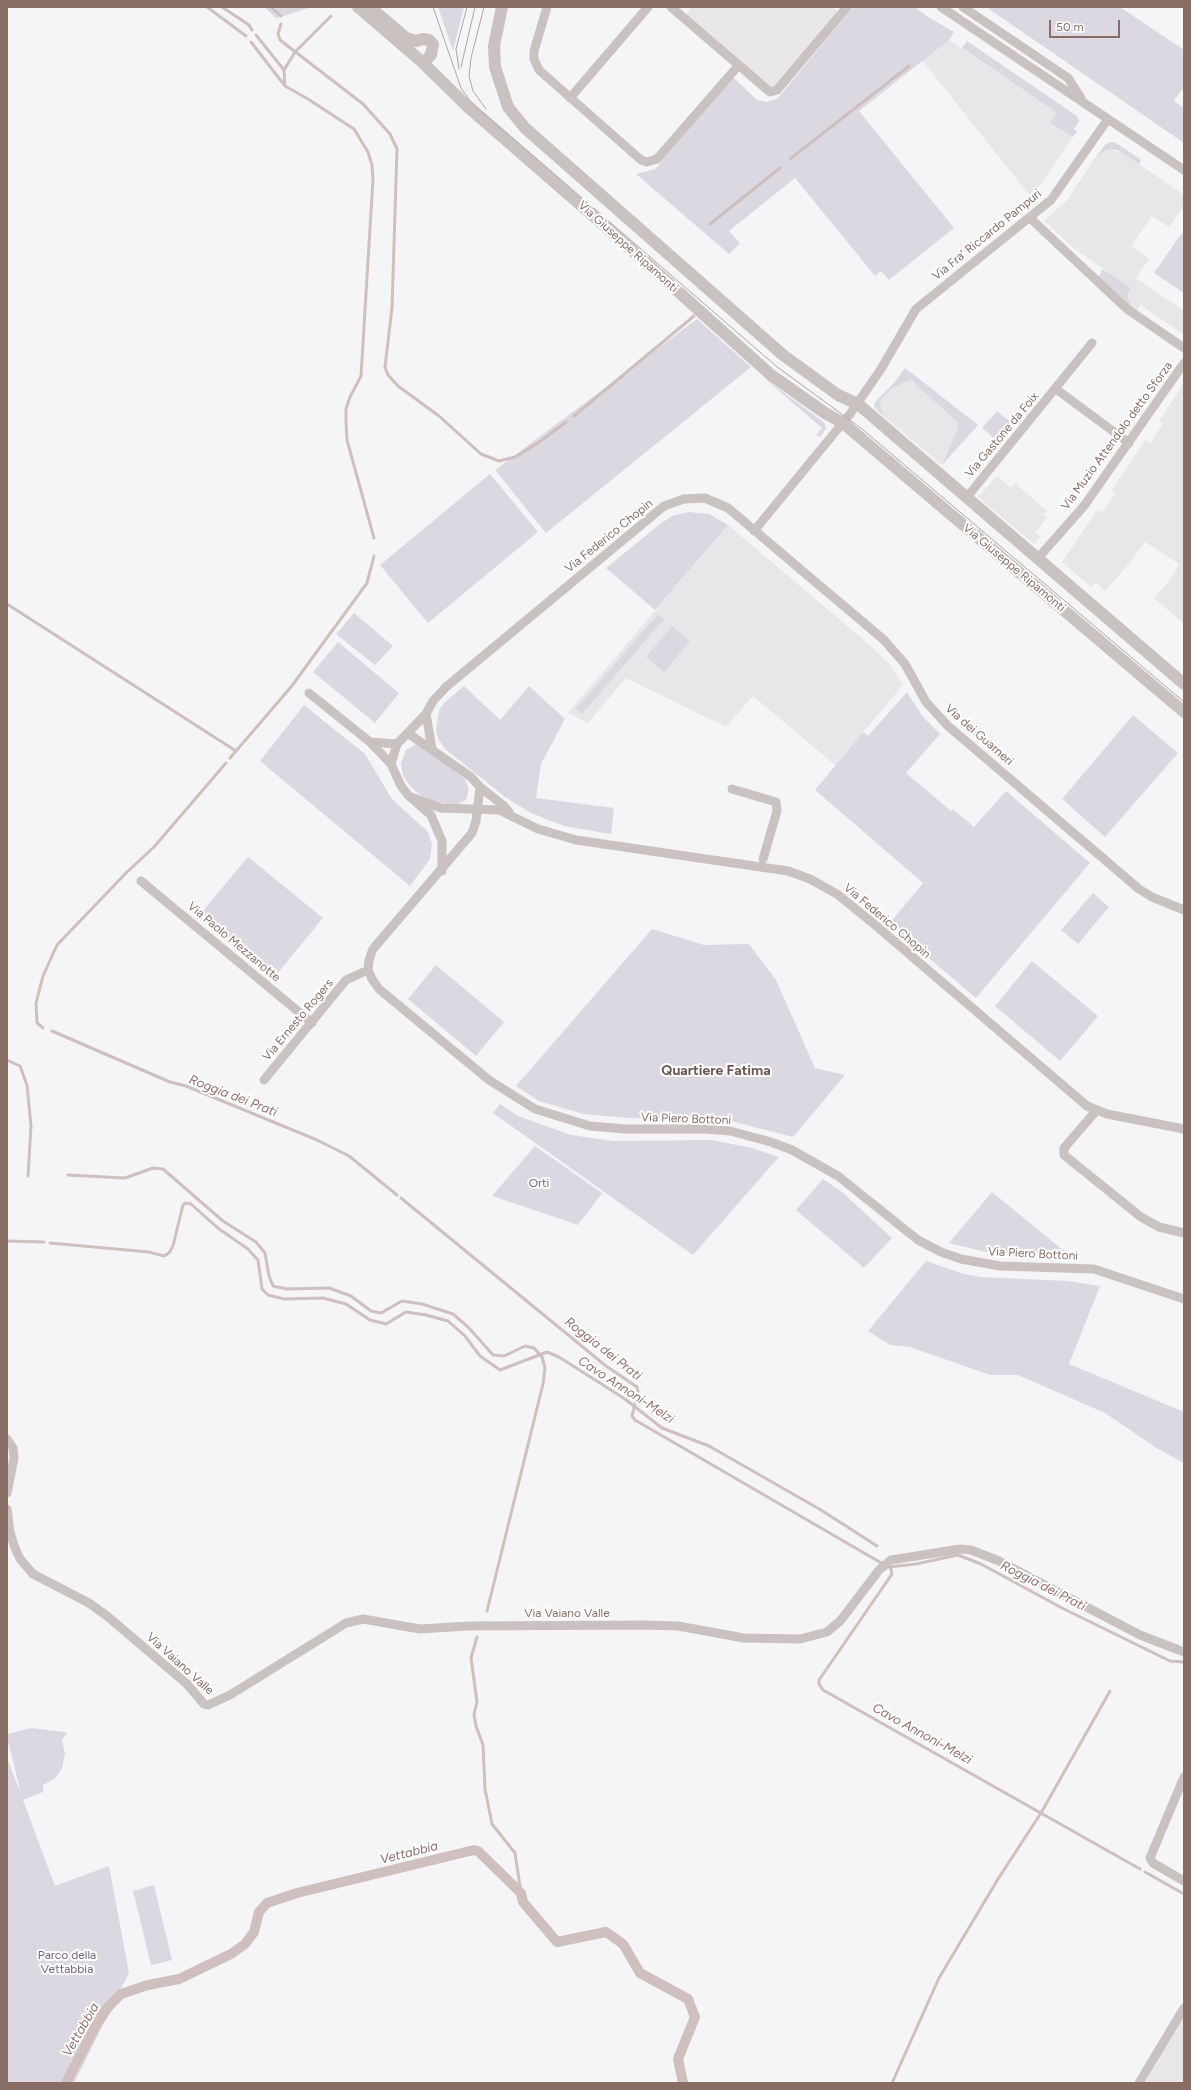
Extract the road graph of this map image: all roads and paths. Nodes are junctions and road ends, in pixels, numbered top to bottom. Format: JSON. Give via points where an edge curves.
{"nodes":[{"id":1,"x":358,"y":7,"type":"edge"},
{"id":2,"x":370,"y":7,"type":"edge"},
{"id":3,"x":502,"y":7,"type":"edge"},
{"id":4,"x":547,"y":7,"type":"edge"},
{"id":5,"x":648,"y":7,"type":"edge"},
{"id":6,"x":847,"y":7,"type":"edge"},
{"id":7,"x":941,"y":7,"type":"edge"},
{"id":8,"x":963,"y":7,"type":"edge"},
{"id":9,"x":676,"y":9,"type":"edge"},
{"id":10,"x":421,"y":61,"type":"junction"},
{"id":11,"x":738,"y":66,"type":"junction"},
{"id":12,"x":570,"y":98,"type":"junction"},
{"id":13,"x":1084,"y":103,"type":"junction"},
{"id":14,"x":1108,"y":119,"type":"junction"},
{"id":15,"x":1184,"y":170,"type":"edge"},
{"id":16,"x":1030,"y":218,"type":"junction"},
{"id":17,"x":1092,"y":343,"type":"dead end"},
{"id":18,"x":1184,"y":348,"type":"edge"},
{"id":19,"x":1184,"y":363,"type":"edge"},
{"id":20,"x":1056,"y":389,"type":"junction"},
{"id":21,"x":858,"y":404,"type":"junction"},
{"id":22,"x":844,"y":423,"type":"junction"},
{"id":23,"x":1129,"y":443,"type":"junction"},
{"id":24,"x":967,"y":497,"type":"junction"},
{"id":25,"x":754,"y":530,"type":"junction"},
{"id":26,"x":1038,"y":558,"type":"junction"},
{"id":27,"x":1184,"y":684,"type":"edge"},
{"id":28,"x":309,"y":693,"type":"dead end"},
{"id":29,"x":1184,"y":712,"type":"edge"},
{"id":30,"x":426,"y":714,"type":"junction"},
{"id":31,"x":409,"y":734,"type":"junction"},
{"id":32,"x":370,"y":742,"type":"junction"},
{"id":33,"x":397,"y":744,"type":"junction"},
{"id":34,"x":432,"y":749,"type":"junction"},
{"id":35,"x":391,"y":764,"type":"junction"},
{"id":36,"x":480,"y":787,"type":"junction"},
{"id":37,"x":732,"y":788,"type":"dead end"},
{"id":38,"x":410,"y":797,"type":"junction"},
{"id":39,"x":478,"y":799,"type":"junction"},
{"id":40,"x":467,"y":810,"type":"junction"},
{"id":41,"x":477,"y":810,"type":"junction"},
{"id":42,"x":510,"y":814,"type":"junction"},
{"id":43,"x":763,"y":859,"type":"dead end"},
{"id":44,"x":442,"y":870,"type":"junction"},
{"id":45,"x":141,"y":881,"type":"dead end"},
{"id":46,"x":1173,"y":904,"type":"junction"},
{"id":47,"x":1184,"y":904,"type":"edge"},
{"id":48,"x":1184,"y":910,"type":"edge"},
{"id":49,"x":368,"y":970,"type":"junction"},
{"id":50,"x":312,"y":1023,"type":"junction"},
{"id":51,"x":264,"y":1080,"type":"dead end"},
{"id":52,"x":1096,"y":1111,"type":"junction"},
{"id":53,"x":1184,"y":1129,"type":"edge"},
{"id":54,"x":1184,"y":1233,"type":"edge"},
{"id":55,"x":1184,"y":1299,"type":"edge"},
{"id":56,"x":7,"y":1439,"type":"edge"},
{"id":57,"x":7,"y":1492,"type":"edge"},
{"id":58,"x":7,"y":1509,"type":"edge"},
{"id":59,"x":1184,"y":1652,"type":"edge"},
{"id":60,"x":1184,"y":1777,"type":"edge"},
{"id":61,"x":1184,"y":1881,"type":"edge"},
{"id":62,"x":1184,"y":2008,"type":"edge"},
{"id":63,"x":1140,"y":2083,"type":"edge"}],
"edges":[{"from":1,"to":10,"type":"street","name":"Via Giuseppe Ripamonti"},
{"from":2,"to":10,"type":"street","via":[[406,38],[416,41],[429,40],[433,44],[431,55]]},
{"from":3,"to":21,"type":"street","name":"Via Giuseppe Ripamonti","via":[[494,46],[495,67],[508,107],[517,120],[783,355],[838,395]]},
{"from":4,"to":12,"type":"street","via":[[534,59],[539,70]]},
{"from":5,"to":12,"type":"street"},
{"from":6,"to":11,"type":"street","via":[[777,90],[767,91]]},
{"from":7,"to":13,"type":"street"},
{"from":8,"to":13,"type":"street","via":[[1068,78]]},
{"from":9,"to":11,"type":"street"},
{"from":10,"to":22,"type":"street","name":"Via Giuseppe Ripamonti","via":[[469,108],[771,375],[825,413]]},
{"from":11,"to":12,"type":"street","via":[[652,162],[641,160]]},
{"from":13,"to":14,"type":"street"},
{"from":14,"to":15,"type":"street"},
{"from":14,"to":16,"type":"street","name":"Via Fra' Riccardo Pampuri","via":[[1057,194]]},
{"from":16,"to":18,"type":"street","via":[[1127,309]]},
{"from":16,"to":21,"type":"street","name":"Via Fra' Riccardo Pampuri","via":[[922,303],[912,314]]},
{"from":17,"to":20,"type":"street","name":"Via Gastone da Foix"},
{"from":19,"to":23,"type":"street","name":"Via Muzio Attendolo detto Sforza"},
{"from":20,"to":23,"type":"street"},
{"from":20,"to":24,"type":"street","name":"Via Gastone da Foix"},
{"from":21,"to":22,"type":"street"},
{"from":21,"to":24,"type":"street","name":"Via Giuseppe Ripamonti"},
{"from":22,"to":25,"type":"street"},
{"from":22,"to":29,"type":"street","name":"Via Giuseppe Ripamonti"},
{"from":23,"to":26,"type":"street","name":"Via Muzio Attendolo detto Sforza","via":[[1084,506]]},
{"from":24,"to":26,"type":"street","name":"Via Giuseppe Ripamonti"},
{"from":25,"to":30,"type":"street","name":"Via Federico Chopin","via":[[728,508],[709,500],[684,499],[664,506],[446,687],[432,701]]},
{"from":25,"to":46,"type":"street","name":"Via dei Guarneri","via":[[894,650],[905,664],[926,702],[948,726],[1140,889],[1152,897]]},
{"from":26,"to":27,"type":"street","name":"Via Giuseppe Ripamonti"},
{"from":28,"to":32,"type":"street"},
{"from":30,"to":31,"type":"street","name":"Via Federico Chopin"},
{"from":30,"to":34,"type":"street"},
{"from":31,"to":33,"type":"street"},
{"from":31,"to":34,"type":"street","name":"Via Federico Chopin"},
{"from":32,"to":33,"type":"street"},
{"from":32,"to":35,"type":"street"},
{"from":33,"to":35,"type":"street"},
{"from":34,"to":36,"type":"street","name":"Via Federico Chopin","via":[[471,777]]},
{"from":35,"to":38,"type":"street"},
{"from":36,"to":39,"type":"street"},
{"from":36,"to":42,"type":"street","name":"Via Federico Chopin"},
{"from":37,"to":43,"type":"street","via":[[776,802],[777,811]]},
{"from":38,"to":40,"type":"street","name":"Via Federico Chopin","via":[[441,808]]},
{"from":38,"to":44,"type":"street","via":[[431,815],[439,830],[442,843]]},
{"from":39,"to":40,"type":"street"},
{"from":39,"to":41,"type":"street"},
{"from":40,"to":41,"type":"street","name":"Via Federico Chopin"},
{"from":41,"to":42,"type":"street","name":"Via Federico Chopin","via":[[499,810]]},
{"from":41,"to":44,"type":"street","via":[[472,833]]},
{"from":42,"to":52,"type":"street","name":"Via Federico Chopin","via":[[538,829],[564,838],[788,871],[810,879],[850,904]]},
{"from":44,"to":49,"type":"street","via":[[373,949]]},
{"from":45,"to":50,"type":"street","name":"Via Paolo Mezzanotte"},
{"from":46,"to":47,"type":"street","name":"Via dei Guarneri"},
{"from":46,"to":48,"type":"street","name":"Via dei Guarneri"},
{"from":49,"to":50,"type":"street","name":"Via Ernesto Rogers","via":[[346,980]]},
{"from":49,"to":55,"type":"street","name":"Via Piero Bottoni","via":[[379,989],[472,1067],[535,1109],[596,1127],[705,1129],[756,1137],[792,1150],[838,1176],[905,1231],[940,1252],[1000,1266],[1094,1269]]},
{"from":50,"to":51,"type":"street","name":"Via Ernesto Rogers"},
{"from":52,"to":53,"type":"street","name":"Via Federico Chopin"},
{"from":52,"to":54,"type":"street","via":[[1064,1148],[1064,1154],[1141,1217],[1165,1229]]},
{"from":56,"to":57,"type":"street","via":[[13,1448],[14,1458]]},
{"from":58,"to":59,"type":"street","name":"Via Vaiano Valle","via":[[14,1548],[33,1574],[89,1603],[107,1616],[187,1684],[206,1704],[220,1700],[353,1620],[363,1619],[420,1629],[482,1626],[678,1626],[744,1638],[800,1639],[827,1632],[841,1620],[879,1570],[891,1560],[960,1549],[971,1550],[999,1561],[1140,1636]]},
{"from":60,"to":61,"type":"street","via":[[1150,1858],[1153,1863]]},
{"from":62,"to":63,"type":"street"}]}
